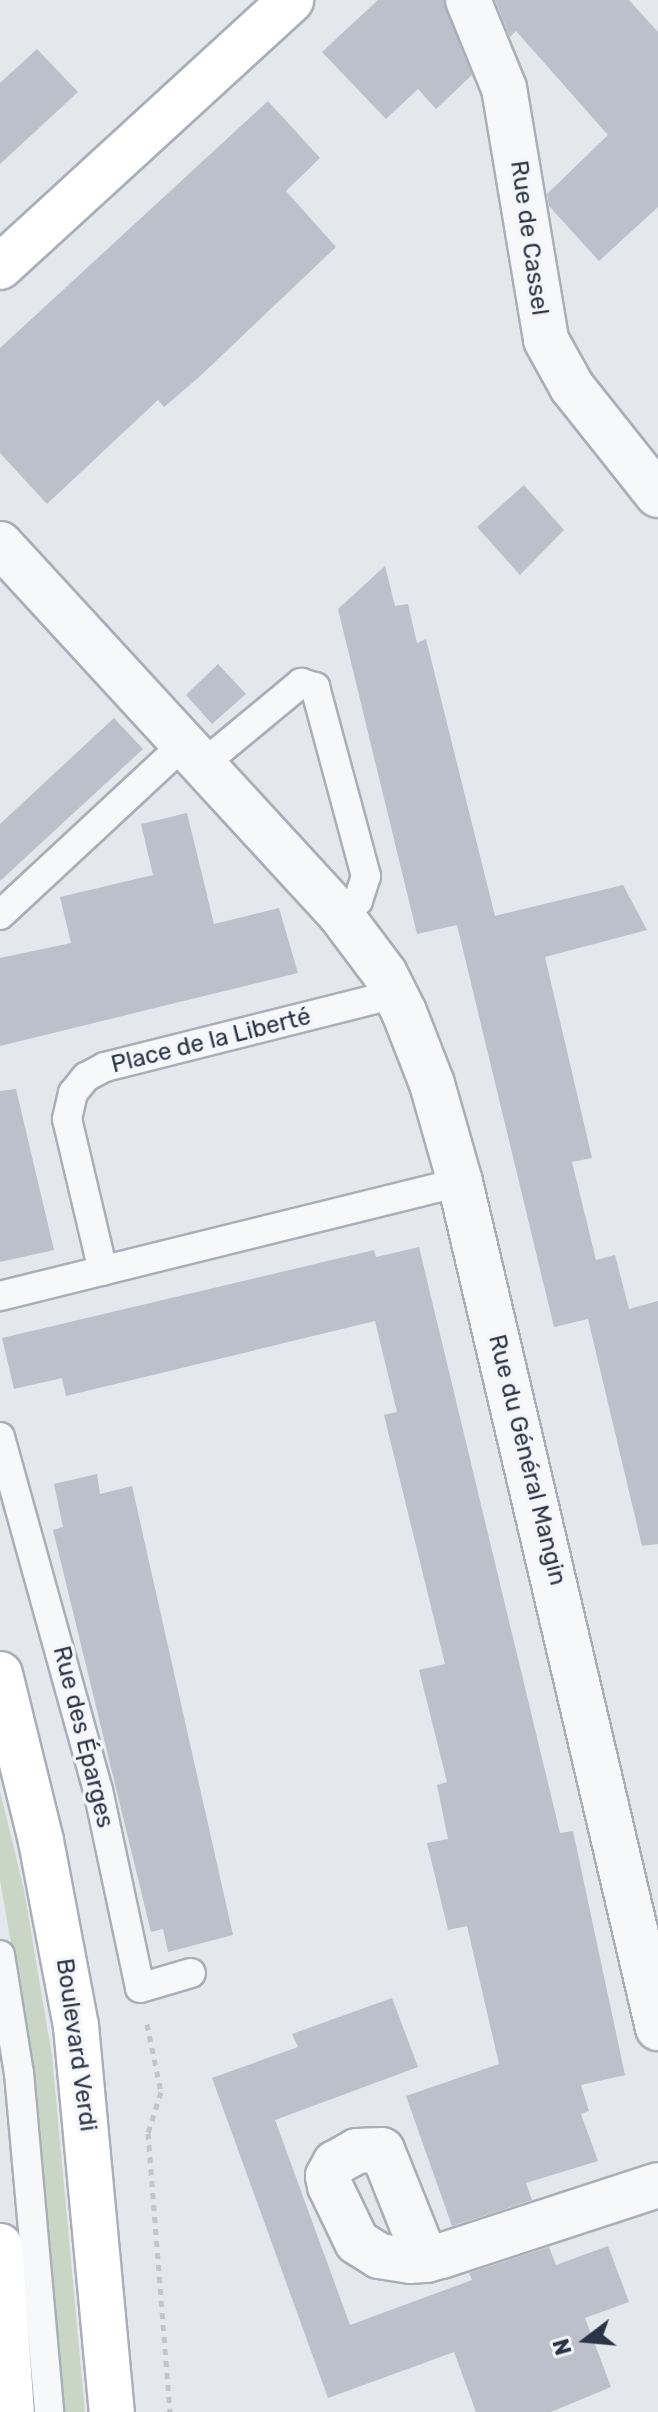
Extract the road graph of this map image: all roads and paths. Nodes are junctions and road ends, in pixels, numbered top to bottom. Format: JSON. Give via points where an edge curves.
{"nodes":[{"id":1,"x":291,"y":0,"type":"edge"},
{"id":2,"x":468,"y":0,"type":"edge"},
{"id":3,"x":0,"y":267,"type":"edge"},
{"id":4,"x":658,"y":495,"type":"edge"},
{"id":5,"x":0,"y":544,"type":"edge"},
{"id":6,"x":193,"y":755,"type":"junction"},
{"id":7,"x":340,"y":914,"type":"junction"},
{"id":8,"x":0,"y":915,"type":"edge"},
{"id":9,"x":395,"y":994,"type":"junction"},
{"id":10,"x":460,"y":1182,"type":"junction"},
{"id":11,"x":103,"y":1271,"type":"junction"},
{"id":12,"x":0,"y":1296,"type":"edge"},
{"id":13,"x":0,"y":1437,"type":"edge"},
{"id":14,"x":1,"y":1676,"type":"edge"},
{"id":15,"x":647,"y":1923,"type":"edge"},
{"id":16,"x":0,"y":1955,"type":"edge"},
{"id":17,"x":191,"y":1973,"type":"dead end"},
{"id":18,"x":140,"y":1988,"type":"junction"},
{"id":19,"x":658,"y":2028,"type":"edge"},
{"id":20,"x":658,"y":2185,"type":"edge"},
{"id":21,"x":0,"y":2246,"type":"edge"},
{"id":22,"x":426,"y":2260,"type":"dead end"},
{"id":23,"x":12,"y":2412,"type":"edge"},
{"id":24,"x":49,"y":2412,"type":"edge"},
{"id":25,"x":112,"y":2412,"type":"edge"},
{"id":26,"x":170,"y":2412,"type":"edge"}],
"edges":[{"from":1,"to":3,"type":"street"},
{"from":2,"to":4,"type":"street","name":"Rue de Cassel","via":[[504,88],[546,340],[572,387]]},
{"from":5,"to":6,"type":"street","name":"Rue du Général Mangin"},
{"from":6,"to":7,"type":"street","name":"Rue du Général Mangin"},
{"from":6,"to":7,"type":"lane","via":[[301,683],[315,687],[366,876],[358,901]]},
{"from":6,"to":8,"type":"lane"},
{"from":7,"to":9,"type":"street","name":"Rue du Général Mangin"},
{"from":9,"to":10,"type":"street","name":"Rue du Général Mangin","via":[[432,1084]]},
{"from":9,"to":11,"type":"lane","name":"Place de la Liberté","via":[[105,1067],[86,1077],[73,1093],[67,1119]]},
{"from":10,"to":11,"type":"lane"},
{"from":10,"to":15,"type":"street","name":"Rue du Général Mangin"},
{"from":11,"to":12,"type":"lane"},
{"from":13,"to":18,"type":"lane","name":"Rue des Éparges","via":[[98,1790]]},
{"from":14,"to":25,"type":"street","name":"Boulevard Verdi","via":[[41,1841],[76,2026]]},
{"from":15,"to":19,"type":"street","name":"Rue du Général Mangin"},
{"from":16,"to":24,"type":"lane","via":[[23,2104]]},
{"from":17,"to":18,"type":"lane"},
{"from":18,"to":26,"type":"path","via":[[161,2092],[148,2133]]},
{"from":20,"to":22,"type":"street"},
{"from":21,"to":23,"type":"street"}]}
